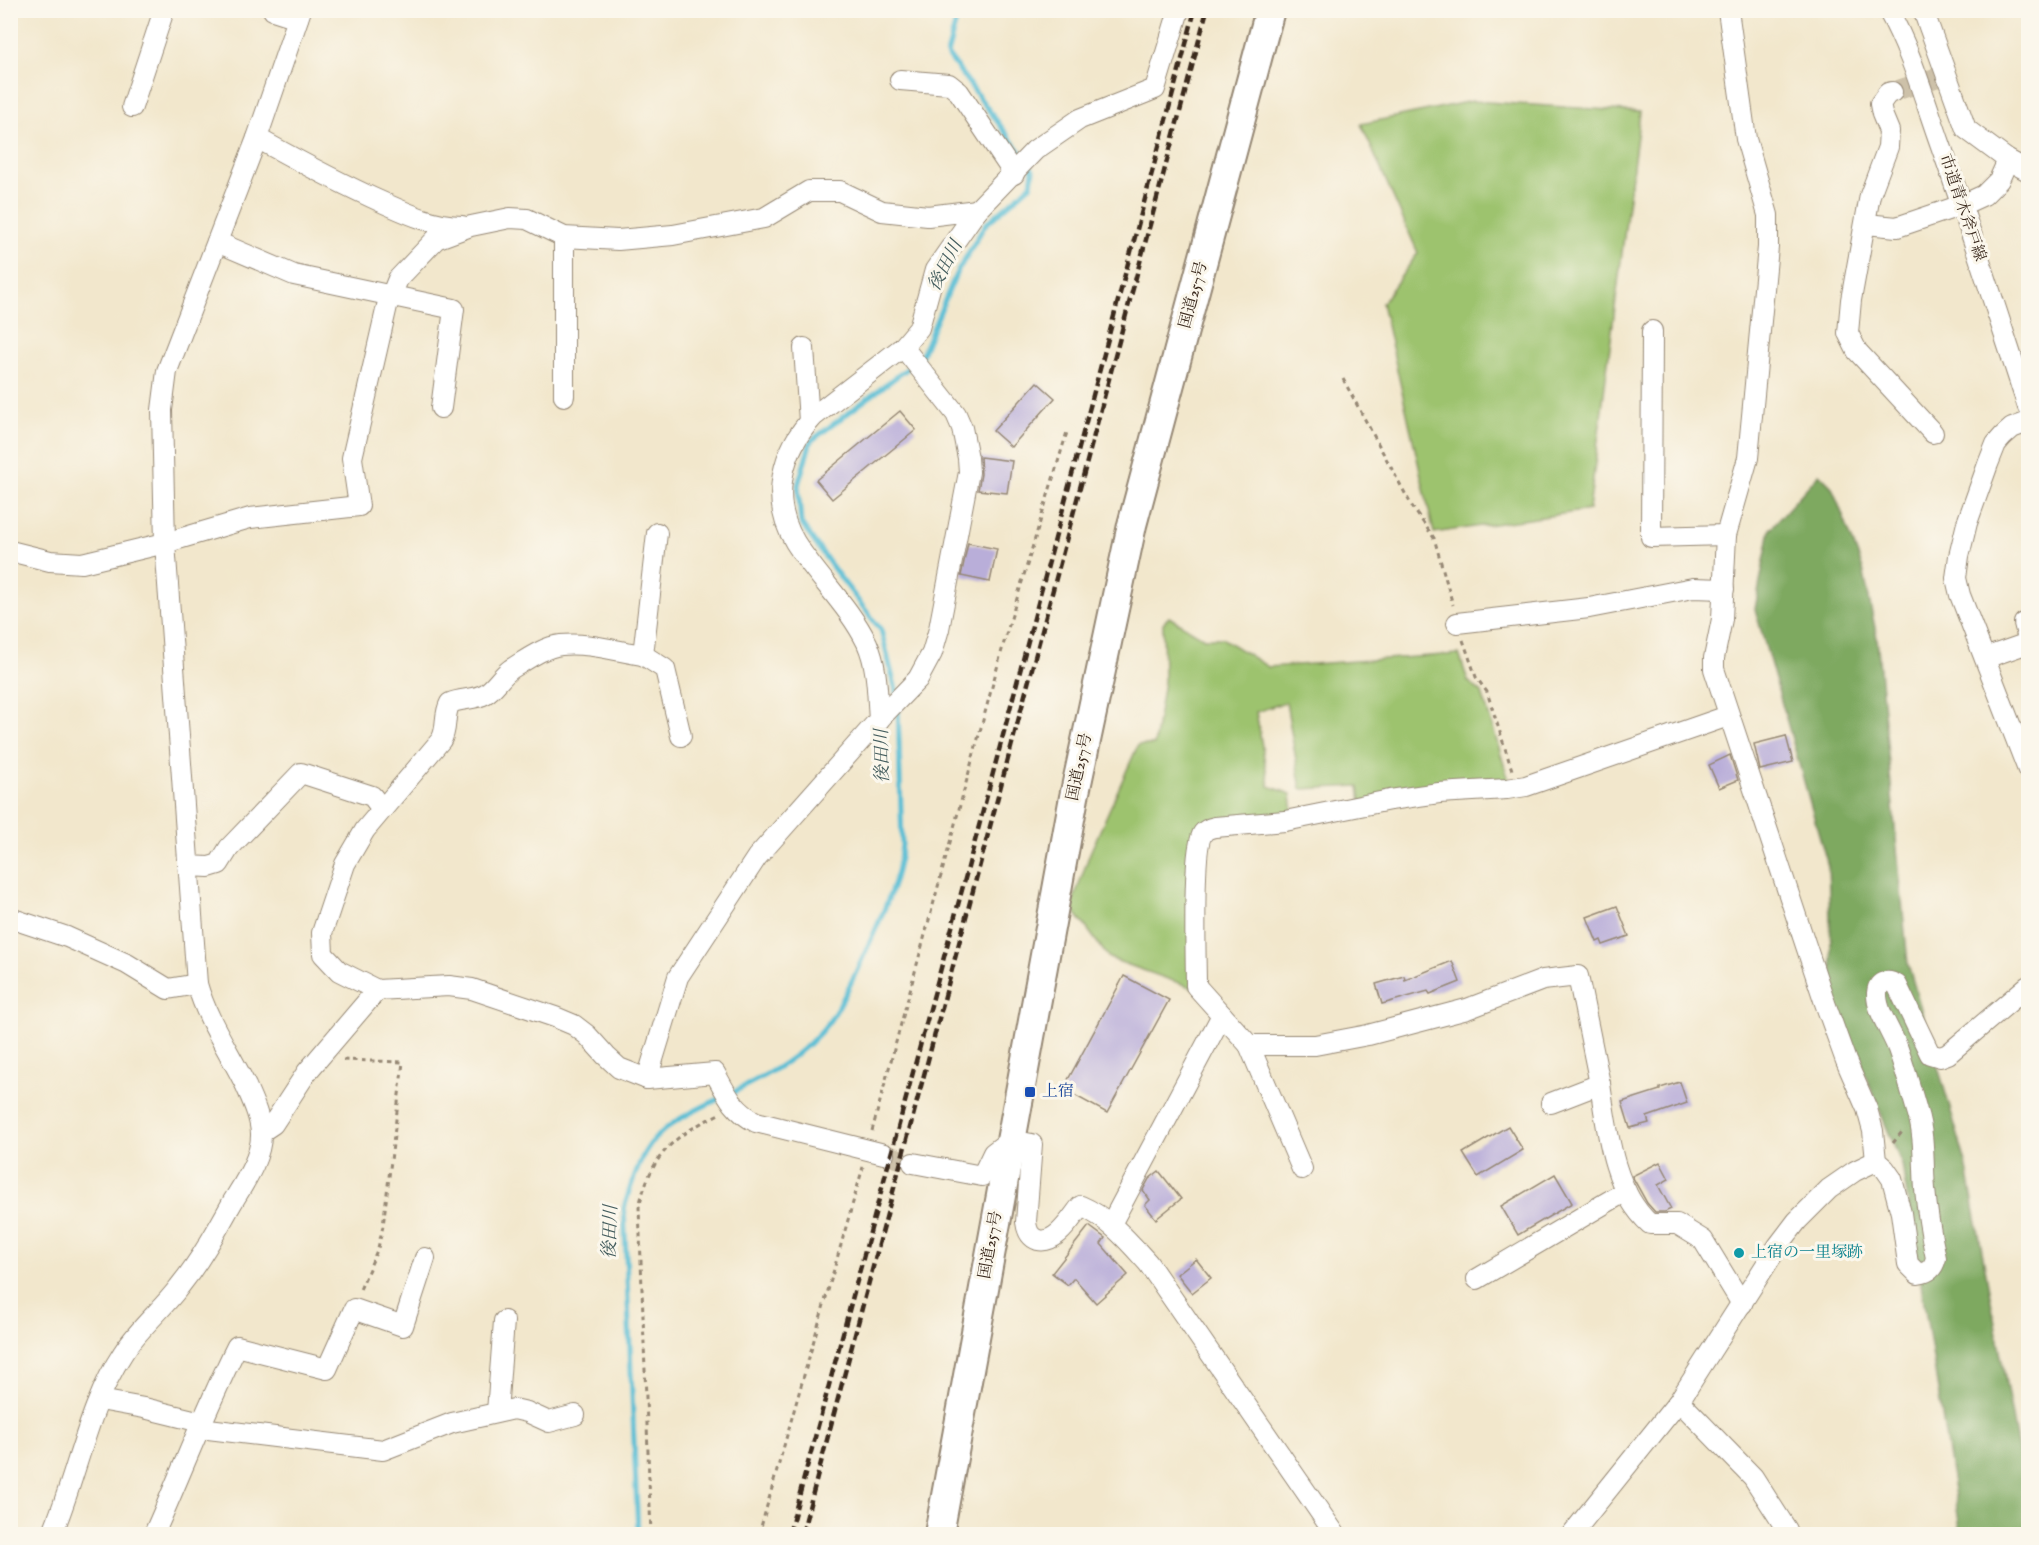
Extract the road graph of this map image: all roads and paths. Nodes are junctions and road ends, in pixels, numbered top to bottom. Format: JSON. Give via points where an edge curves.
{"nodes":[{"id":1,"x":164,"y":10,"type":"edge"},
{"id":2,"x":273,"y":10,"type":"edge"},
{"id":3,"x":1179,"y":10,"type":"edge"},
{"id":4,"x":1270,"y":10,"type":"edge"},
{"id":5,"x":1728,"y":10,"type":"edge"},
{"id":6,"x":1888,"y":10,"type":"edge"},
{"id":7,"x":1923,"y":10,"type":"edge"},
{"id":8,"x":299,"y":14,"type":"edge"},
{"id":9,"x":900,"y":80,"type":"dead end"},
{"id":10,"x":1892,"y":92,"type":"dead end"},
{"id":11,"x":132,"y":107,"type":"dead end"},
{"id":12,"x":257,"y":138,"type":"junction"},
{"id":13,"x":2008,"y":160,"type":"junction"},
{"id":14,"x":2028,"y":171,"type":"edge"},
{"id":15,"x":1016,"y":172,"type":"junction"},
{"id":16,"x":1962,"y":206,"type":"junction"},
{"id":17,"x":977,"y":210,"type":"junction"},
{"id":18,"x":1866,"y":224,"type":"junction"},
{"id":19,"x":471,"y":226,"type":"junction"},
{"id":20,"x":564,"y":237,"type":"junction"},
{"id":21,"x":217,"y":242,"type":"junction"},
{"id":22,"x":392,"y":294,"type":"junction"},
{"id":23,"x":1652,"y":331,"type":"dead end"},
{"id":24,"x":804,"y":348,"type":"dead end"},
{"id":25,"x":905,"y":349,"type":"junction"},
{"id":26,"x":1343,"y":379,"type":"dead end"},
{"id":27,"x":564,"y":396,"type":"dead end"},
{"id":28,"x":2028,"y":407,"type":"edge"},
{"id":29,"x":441,"y":408,"type":"dead end"},
{"id":30,"x":809,"y":421,"type":"junction"},
{"id":31,"x":2028,"y":422,"type":"edge"},
{"id":32,"x":1067,"y":432,"type":"dead end"},
{"id":33,"x":1933,"y":433,"type":"dead end"},
{"id":34,"x":657,"y":533,"type":"dead end"},
{"id":35,"x":1726,"y":535,"type":"junction"},
{"id":36,"x":165,"y":543,"type":"junction"},
{"id":37,"x":10,"y":551,"type":"edge"},
{"id":38,"x":1724,"y":589,"type":"junction"},
{"id":39,"x":1457,"y":623,"type":"junction"},
{"id":40,"x":2028,"y":643,"type":"edge"},
{"id":41,"x":643,"y":655,"type":"junction"},
{"id":42,"x":1985,"y":658,"type":"junction"},
{"id":43,"x":1728,"y":716,"type":"junction"},
{"id":44,"x":881,"y":717,"type":"junction"},
{"id":45,"x":681,"y":735,"type":"dead end"},
{"id":46,"x":2028,"y":771,"type":"edge"},
{"id":47,"x":1517,"y":787,"type":"junction"},
{"id":48,"x":382,"y":809,"type":"junction"},
{"id":49,"x":188,"y":866,"type":"junction"},
{"id":50,"x":10,"y":918,"type":"edge"},
{"id":51,"x":197,"y":984,"type":"junction"},
{"id":52,"x":2028,"y":986,"type":"edge"},
{"id":53,"x":377,"y":990,"type":"junction"},
{"id":54,"x":1222,"y":1015,"type":"junction"},
{"id":55,"x":1249,"y":1045,"type":"junction"},
{"id":56,"x":321,"y":1056,"type":"junction"},
{"id":57,"x":647,"y":1079,"type":"junction"},
{"id":58,"x":1600,"y":1084,"type":"junction"},
{"id":59,"x":1551,"y":1103,"type":"dead end"},
{"id":60,"x":735,"y":1106,"type":"junction"},
{"id":61,"x":261,"y":1132,"type":"junction"},
{"id":62,"x":1010,"y":1140,"type":"junction"},
{"id":63,"x":876,"y":1152,"type":"junction"},
{"id":64,"x":1876,"y":1161,"type":"junction"},
{"id":65,"x":913,"y":1163,"type":"tunnel mouth"},
{"id":66,"x":1302,"y":1169,"type":"dead end"},
{"id":67,"x":1626,"y":1191,"type":"junction"},
{"id":68,"x":1112,"y":1224,"type":"junction"},
{"id":69,"x":425,"y":1257,"type":"dead end"},
{"id":70,"x":1477,"y":1279,"type":"dead end"},
{"id":71,"x":1742,"y":1304,"type":"junction"},
{"id":72,"x":354,"y":1309,"type":"junction"},
{"id":73,"x":504,"y":1321,"type":"dead end"},
{"id":74,"x":100,"y":1400,"type":"junction"},
{"id":75,"x":1679,"y":1401,"type":"junction"},
{"id":76,"x":497,"y":1412,"type":"junction"},
{"id":77,"x":575,"y":1415,"type":"dead end"},
{"id":78,"x":200,"y":1425,"type":"junction"},
{"id":79,"x":52,"y":1534,"type":"edge"},
{"id":80,"x":154,"y":1534,"type":"edge"},
{"id":81,"x":651,"y":1534,"type":"edge"},
{"id":82,"x":759,"y":1534,"type":"edge"},
{"id":83,"x":939,"y":1534,"type":"edge"},
{"id":84,"x":1335,"y":1534,"type":"edge"},
{"id":85,"x":1572,"y":1534,"type":"edge"},
{"id":86,"x":1787,"y":1534,"type":"edge"}],
"edges":[{"from":1,"to":11,"type":"street"},
{"from":2,"to":8,"type":"street"},
{"from":3,"to":15,"type":"street","via":[[1155,89],[1080,119],[1035,150]]},
{"from":4,"to":62,"type":"highway","name":"国道257号","via":[[1132,525],[1074,797]]},
{"from":5,"to":35,"type":"street","via":[[1746,139],[1768,215],[1768,247],[1748,458]]},
{"from":6,"to":16,"type":"street","name":"市道青木斧戸線"},
{"from":7,"to":13,"type":"street","via":[[1942,75],[1966,129]]},
{"from":8,"to":12,"type":"street"},
{"from":9,"to":15,"type":"street","via":[[949,84],[959,92]]},
{"from":10,"to":18,"type":"street","via":[[1880,104],[1889,131],[1888,147],[1870,195]]},
{"from":12,"to":19,"type":"street","via":[[335,182],[410,214],[440,225]]},
{"from":12,"to":21,"type":"street"},
{"from":13,"to":14,"type":"street"},
{"from":13,"to":16,"type":"street","via":[[1999,180],[1984,195]]},
{"from":15,"to":17,"type":"street"},
{"from":16,"to":18,"type":"street","via":[[1897,227]]},
{"from":16,"to":28,"type":"street","name":"市道青木斧戸線"},
{"from":17,"to":20,"type":"street","via":[[928,216],[882,211],[840,191],[809,191],[764,218],[673,235],[618,240]]},
{"from":17,"to":25,"type":"street","via":[[935,270],[919,328]]},
{"from":18,"to":33,"type":"street","via":[[1848,333],[1857,351]]},
{"from":19,"to":20,"type":"street","via":[[510,218],[527,219]]},
{"from":19,"to":22,"type":"street","via":[[436,239],[398,279]]},
{"from":20,"to":27,"type":"street"},
{"from":21,"to":22,"type":"street","via":[[294,275]]},
{"from":21,"to":36,"type":"street","via":[[167,371],[162,410]]},
{"from":22,"to":29,"type":"street","via":[[454,309]]},
{"from":22,"to":36,"type":"street","via":[[352,458],[359,506],[250,518]]},
{"from":23,"to":35,"type":"street","via":[[1651,537]]},
{"from":24,"to":30,"type":"street"},
{"from":25,"to":30,"type":"street"},
{"from":25,"to":44,"type":"street","via":[[956,414],[965,439],[969,472],[932,653],[918,679]]},
{"from":26,"to":39,"type":"path","via":[[1413,508],[1434,538]]},
{"from":30,"to":44,"type":"street","via":[[784,465],[781,489],[785,515],[794,541],[866,643],[876,670]]},
{"from":31,"to":42,"type":"street","via":[[2012,428],[1996,444],[1959,556],[1956,578],[1960,595]]},
{"from":32,"to":63,"type":"path","via":[[1006,634]]},
{"from":34,"to":41,"type":"street"},
{"from":35,"to":38,"type":"street"},
{"from":36,"to":37,"type":"street","via":[[82,563],[50,561]]},
{"from":36,"to":49,"type":"street"},
{"from":38,"to":39,"type":"street","via":[[1693,588],[1589,608]]},
{"from":38,"to":43,"type":"street","via":[[1714,669]]},
{"from":39,"to":47,"type":"path","via":[[1472,669],[1487,692]]},
{"from":40,"to":42,"type":"street"},
{"from":41,"to":45,"type":"street","via":[[665,669]]},
{"from":41,"to":48,"type":"street","via":[[559,645],[524,660],[501,676],[486,694],[450,703],[441,740]]},
{"from":42,"to":46,"type":"street"},
{"from":43,"to":47,"type":"street"},
{"from":43,"to":64,"type":"street","via":[[1825,1003],[1867,1109]]},
{"from":44,"to":57,"type":"street","via":[[757,857],[678,977]]},
{"from":47,"to":54,"type":"street","via":[[1390,800],[1202,833],[1196,874],[1196,986]]},
{"from":48,"to":49,"type":"street","via":[[372,796],[301,774],[229,848],[219,864]]},
{"from":48,"to":53,"type":"street","via":[[345,864],[322,933],[323,954],[339,972]]},
{"from":49,"to":51,"type":"street"},
{"from":50,"to":51,"type":"street","via":[[97,950],[168,989]]},
{"from":51,"to":61,"type":"street","via":[[202,1004],[250,1096]]},
{"from":52,"to":64,"type":"street","via":[[1940,1057],[1930,1054],[1897,985],[1885,981],[1879,987],[1880,1008],[1918,1114],[1936,1257],[1928,1272],[1918,1274],[1908,1264],[1897,1194],[1892,1179]]},
{"from":53,"to":56,"type":"street"},
{"from":53,"to":57,"type":"street","via":[[449,986],[511,1001],[574,1025],[619,1068]]},
{"from":54,"to":55,"type":"street"},
{"from":54,"to":68,"type":"street"},
{"from":55,"to":58,"type":"street","via":[[1315,1045],[1368,1035],[1467,1010],[1544,980],[1578,976]]},
{"from":55,"to":66,"type":"street"},
{"from":56,"to":61,"type":"street","via":[[273,1124]]},
{"from":56,"to":72,"type":"path","via":[[326,1060],[403,1062],[383,1226]]},
{"from":57,"to":60,"type":"street","via":[[715,1073]]},
{"from":58,"to":59,"type":"street"},
{"from":58,"to":67,"type":"street","via":[[1608,1135]]},
{"from":60,"to":63,"type":"street","via":[[756,1122]]},
{"from":60,"to":81,"type":"path","via":[[693,1126],[666,1149],[650,1171],[639,1207]]},
{"from":61,"to":74,"type":"street","via":[[260,1149],[199,1261],[123,1352]]},
{"from":62,"to":65,"type":"street","via":[[993,1153],[982,1176]]},
{"from":62,"to":68,"type":"street","via":[[1032,1144],[1026,1222],[1027,1232],[1034,1238],[1053,1238],[1081,1206]]},
{"from":62,"to":83,"type":"highway","name":"国道257号"},
{"from":63,"to":82,"type":"path"},
{"from":64,"to":71,"type":"street","via":[[1829,1189],[1797,1221]]},
{"from":67,"to":70,"type":"street"},
{"from":67,"to":71,"type":"street","via":[[1650,1224],[1677,1224],[1703,1240]]},
{"from":68,"to":84,"type":"street","via":[[1148,1263]]},
{"from":69,"to":72,"type":"street","via":[[403,1326]]},
{"from":71,"to":75,"type":"street"},
{"from":72,"to":78,"type":"street","via":[[327,1369],[237,1346]]},
{"from":73,"to":76,"type":"street"},
{"from":74,"to":78,"type":"street"},
{"from":74,"to":79,"type":"street"},
{"from":75,"to":85,"type":"street"},
{"from":75,"to":86,"type":"street","via":[[1753,1477]]},
{"from":76,"to":77,"type":"street","via":[[514,1409],[549,1422]]},
{"from":76,"to":78,"type":"street","via":[[452,1423],[383,1450]]},
{"from":78,"to":80,"type":"street"}]}
